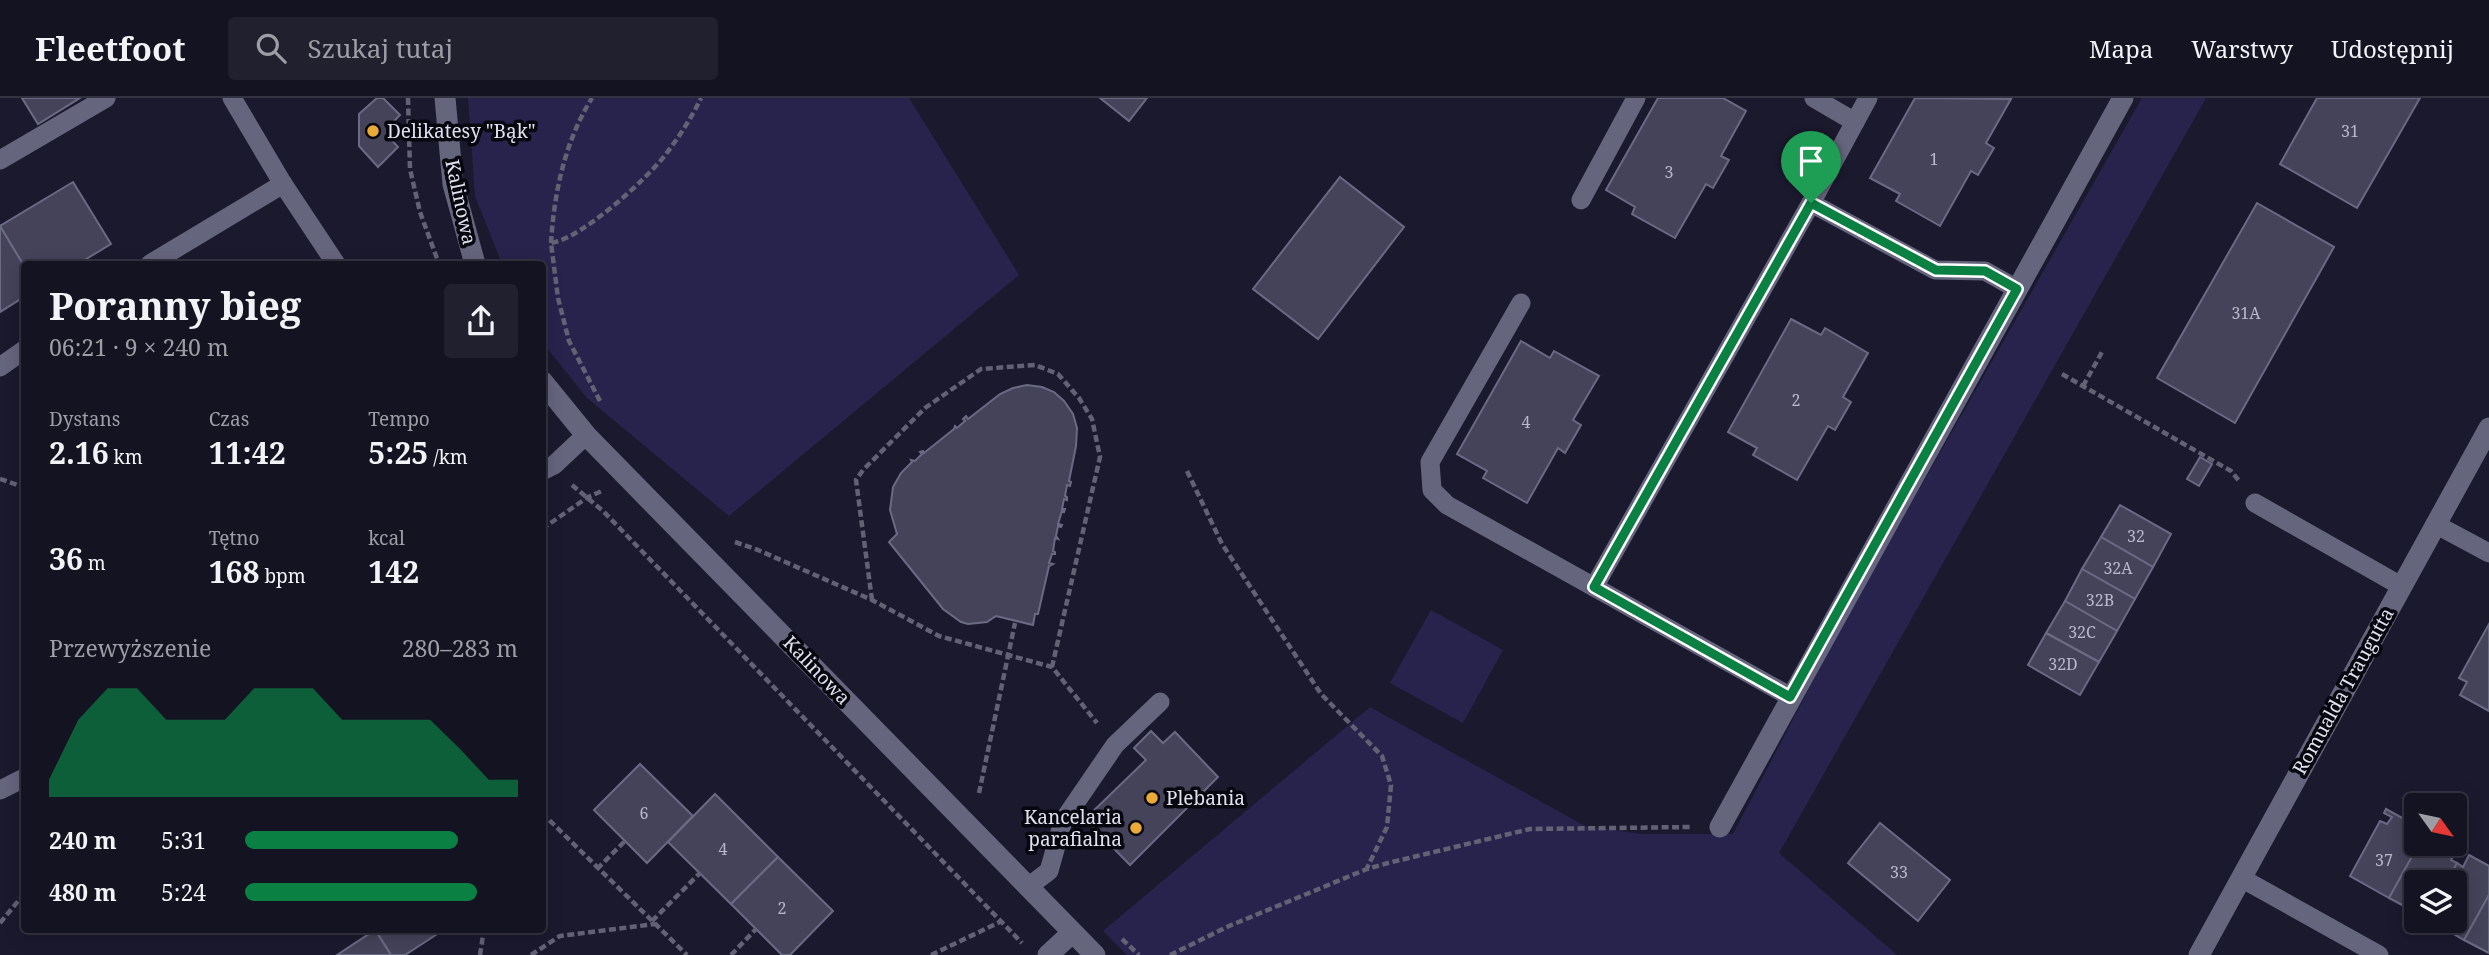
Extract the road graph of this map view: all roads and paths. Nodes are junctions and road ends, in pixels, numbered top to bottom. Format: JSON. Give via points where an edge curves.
{"nodes":[{"id":1,"x":106,"y":98,"type":"edge"},
{"id":2,"x":233,"y":98,"type":"edge"},
{"id":3,"x":408,"y":98,"type":"edge"},
{"id":4,"x":444,"y":98,"type":"edge"},
{"id":5,"x":592,"y":98,"type":"edge"},
{"id":6,"x":701,"y":98,"type":"edge"},
{"id":7,"x":1636,"y":98,"type":"edge"},
{"id":8,"x":1814,"y":98,"type":"edge"},
{"id":9,"x":1868,"y":98,"type":"edge"},
{"id":10,"x":2123,"y":98,"type":"edge"},
{"id":11,"x":1854,"y":122,"type":"junction"},
{"id":12,"x":0,"y":160,"type":"edge"},
{"id":13,"x":283,"y":184,"type":"junction"},
{"id":14,"x":1581,"y":200,"type":"dead end"},
{"id":15,"x":1811,"y":203,"type":"junction"},
{"id":16,"x":551,"y":243,"type":"junction"},
{"id":17,"x":155,"y":261,"type":"edge"},
{"id":18,"x":333,"y":261,"type":"edge"},
{"id":19,"x":438,"y":261,"type":"edge"},
{"id":20,"x":474,"y":261,"type":"edge"},
{"id":21,"x":2017,"y":289,"type":"junction"},
{"id":22,"x":1521,"y":303,"type":"dead end"},
{"id":23,"x":21,"y":352,"type":"edge"},
{"id":24,"x":2102,"y":352,"type":"dead end"},
{"id":25,"x":0,"y":367,"type":"edge"},
{"id":26,"x":2062,"y":374,"type":"dead end"},
{"id":27,"x":546,"y":386,"type":"edge"},
{"id":28,"x":2083,"y":386,"type":"junction"},
{"id":29,"x":601,"y":402,"type":"dead end"},
{"id":30,"x":2489,"y":428,"type":"edge"},
{"id":31,"x":586,"y":435,"type":"junction"},
{"id":32,"x":548,"y":468,"type":"edge"},
{"id":33,"x":1187,"y":471,"type":"dead end"},
{"id":34,"x":629,"y":477,"type":"junction"},
{"id":35,"x":0,"y":479,"type":"edge"},
{"id":36,"x":21,"y":486,"type":"edge"},
{"id":37,"x":588,"y":497,"type":"junction"},
{"id":38,"x":2255,"y":503,"type":"joint"},
{"id":39,"x":2435,"y":524,"type":"junction"},
{"id":40,"x":546,"y":527,"type":"edge"},
{"id":41,"x":728,"y":539,"type":"dead end"},
{"id":42,"x":2489,"y":553,"type":"edge"},
{"id":43,"x":2401,"y":586,"type":"junction"},
{"id":44,"x":1594,"y":587,"type":"junction"},
{"id":45,"x":872,"y":600,"type":"junction"},
{"id":46,"x":1015,"y":623,"type":"dead end"},
{"id":47,"x":1008,"y":656,"type":"junction"},
{"id":48,"x":1052,"y":667,"type":"junction"},
{"id":49,"x":1790,"y":697,"type":"junction"},
{"id":50,"x":1160,"y":702,"type":"dead end"},
{"id":51,"x":1115,"y":745,"type":"junction"},
{"id":52,"x":21,"y":780,"type":"edge"},
{"id":53,"x":0,"y":790,"type":"edge"},
{"id":54,"x":978,"y":797,"type":"dead end"},
{"id":55,"x":546,"y":817,"type":"edge"},
{"id":56,"x":1720,"y":827,"type":"joint"},
{"id":57,"x":625,"y":841,"type":"dead end"},
{"id":58,"x":597,"y":869,"type":"junction"},
{"id":59,"x":1367,"y":869,"type":"junction"},
{"id":60,"x":699,"y":873,"type":"dead end"},
{"id":61,"x":2241,"y":878,"type":"junction"},
{"id":62,"x":1028,"y":887,"type":"junction"},
{"id":63,"x":21,"y":898,"type":"edge"},
{"id":64,"x":653,"y":922,"type":"junction"},
{"id":65,"x":1000,"y":922,"type":"junction"},
{"id":66,"x":0,"y":923,"type":"edge"},
{"id":67,"x":756,"y":929,"type":"dead end"},
{"id":68,"x":483,"y":933,"type":"edge"},
{"id":69,"x":1072,"y":933,"type":"junction"},
{"id":70,"x":1027,"y":947,"type":"dead end"},
{"id":71,"x":480,"y":955,"type":"edge"},
{"id":72,"x":531,"y":955,"type":"edge"},
{"id":73,"x":687,"y":955,"type":"edge"},
{"id":74,"x":732,"y":955,"type":"edge"},
{"id":75,"x":931,"y":955,"type":"edge"},
{"id":76,"x":1048,"y":955,"type":"edge"},
{"id":77,"x":1095,"y":955,"type":"edge"},
{"id":78,"x":1170,"y":955,"type":"edge"},
{"id":79,"x":2199,"y":955,"type":"edge"},
{"id":80,"x":2379,"y":955,"type":"edge"}],
"edges":[{"from":1,"to":12,"type":"lane"},
{"from":2,"to":13,"type":"lane"},
{"from":3,"to":19,"type":"path","via":[[410,169]]},
{"from":4,"to":20,"type":"street","name":"Kalinowa","via":[[453,184]]},
{"from":5,"to":16,"type":"path","via":[[581,115],[553,201]]},
{"from":6,"to":16,"type":"path","via":[[666,155],[631,190],[588,225]]},
{"from":7,"to":14,"type":"lane"},
{"from":8,"to":11,"type":"lane"},
{"from":9,"to":11,"type":"lane"},
{"from":10,"to":21,"type":"street"},
{"from":11,"to":15,"type":"lane"},
{"from":13,"to":17,"type":"lane"},
{"from":13,"to":18,"type":"lane"},
{"from":15,"to":21,"type":"lane","via":[[1936,270],[1985,271]]},
{"from":15,"to":44,"type":"lane"},
{"from":16,"to":29,"type":"path","via":[[569,341]]},
{"from":21,"to":49,"type":"street"},
{"from":22,"to":44,"type":"lane","via":[[1430,462],[1432,489],[1447,505]]},
{"from":23,"to":25,"type":"lane"},
{"from":24,"to":28,"type":"path"},
{"from":26,"to":28,"type":"path"},
{"from":27,"to":31,"type":"street","name":"Kalinowa"},
{"from":28,"to":38,"type":"path","via":[[2231,471]]},
{"from":30,"to":39,"type":"street","name":"Romualda Traugutta"},
{"from":31,"to":32,"type":"lane"},
{"from":31,"to":34,"type":"street","name":"Kalinowa"},
{"from":32,"to":37,"type":"path"},
{"from":33,"to":59,"type":"path","via":[[1222,544],[1321,694],[1382,756],[1391,785],[1387,827]]},
{"from":34,"to":37,"type":"path"},
{"from":34,"to":62,"type":"street","name":"Kalinowa"},
{"from":35,"to":36,"type":"path"},
{"from":37,"to":40,"type":"path"},
{"from":37,"to":65,"type":"path"},
{"from":38,"to":43,"type":"lane"},
{"from":39,"to":42,"type":"lane"},
{"from":39,"to":43,"type":"street","name":"Romualda Traugutta"},
{"from":41,"to":45,"type":"path"},
{"from":43,"to":61,"type":"street","name":"Romualda Traugutta"},
{"from":44,"to":49,"type":"lane"},
{"from":45,"to":47,"type":"path","via":[[939,636]]},
{"from":45,"to":48,"type":"path","via":[[856,480],[863,470],[925,408],[981,369],[1035,365],[1046,369],[1058,374],[1092,419],[1100,457]]},
{"from":46,"to":47,"type":"path"},
{"from":47,"to":48,"type":"path"},
{"from":47,"to":54,"type":"path"},
{"from":48,"to":51,"type":"path"},
{"from":49,"to":56,"type":"street"},
{"from":50,"to":51,"type":"lane"},
{"from":51,"to":62,"type":"lane","via":[[1063,821],[1049,871]]},
{"from":52,"to":53,"type":"lane"},
{"from":55,"to":58,"type":"path"},
{"from":56,"to":59,"type":"path","via":[[1530,829]]},
{"from":57,"to":58,"type":"path"},
{"from":58,"to":64,"type":"path"},
{"from":59,"to":78,"type":"path"},
{"from":60,"to":64,"type":"path"},
{"from":61,"to":79,"type":"street","name":"Romualda Traugutta"},
{"from":61,"to":80,"type":"lane"},
{"from":62,"to":69,"type":"street","name":"Kalinowa"},
{"from":63,"to":66,"type":"path"},
{"from":64,"to":72,"type":"path","via":[[560,936]]},
{"from":64,"to":73,"type":"path"},
{"from":65,"to":70,"type":"path"},
{"from":65,"to":75,"type":"path"},
{"from":67,"to":74,"type":"path"},
{"from":68,"to":71,"type":"path"},
{"from":69,"to":76,"type":"street"},
{"from":69,"to":77,"type":"street","name":"Kalinowa"}]}
